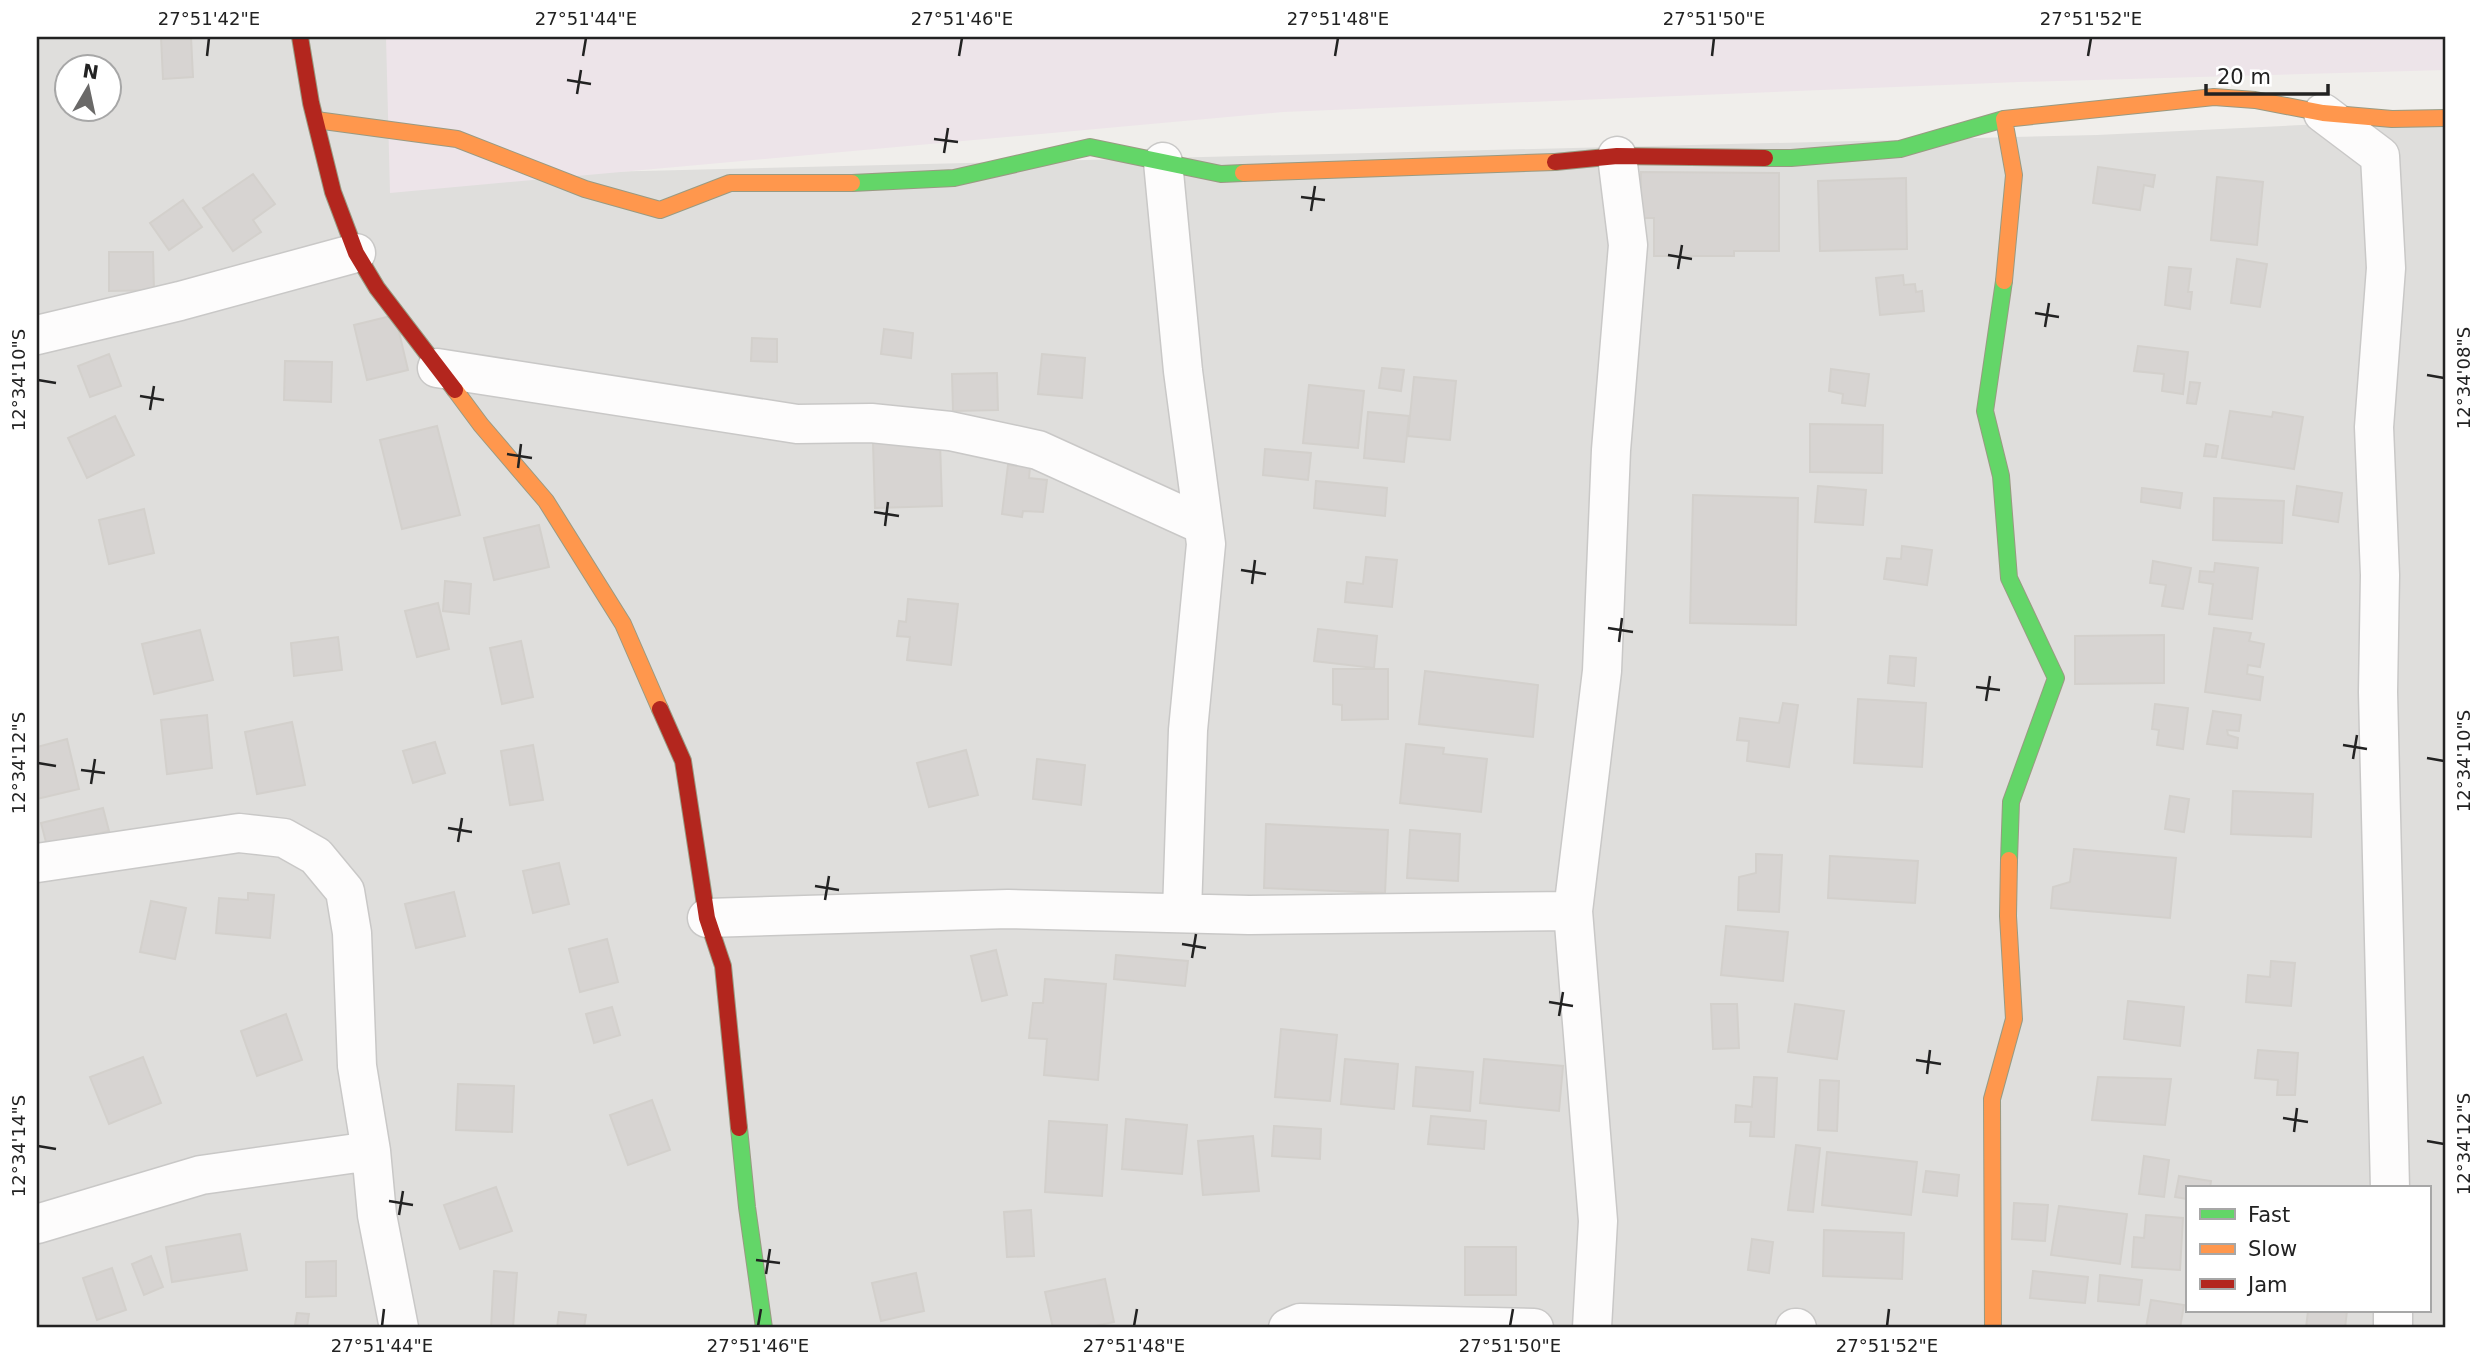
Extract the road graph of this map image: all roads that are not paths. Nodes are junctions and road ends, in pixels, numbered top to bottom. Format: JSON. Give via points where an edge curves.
{"nodes":[{"id":1,"x":300,"y":37,"type":"edge"},
{"id":2,"x":2323,"y":113,"type":"junction"},
{"id":3,"x":2446,"y":118,"type":"edge"},
{"id":4,"x":2004,"y":119,"type":"junction"},
{"id":5,"x":316,"y":120,"type":"junction"},
{"id":6,"x":1617,"y":156,"type":"junction"},
{"id":7,"x":1163,"y":162,"type":"junction"},
{"id":8,"x":356,"y":253,"type":"junction"},
{"id":9,"x":37,"y":335,"type":"edge"},
{"id":10,"x":437,"y":368,"type":"junction"},
{"id":11,"x":1203,"y":525,"type":"junction"},
{"id":12,"x":37,"y":863,"type":"edge"},
{"id":13,"x":1573,"y":911,"type":"junction"},
{"id":14,"x":1182,"y":913,"type":"junction"},
{"id":15,"x":708,"y":918,"type":"junction"},
{"id":16,"x":371,"y":1151,"type":"junction"},
{"id":17,"x":2390,"y":1186,"type":"edge"},
{"id":18,"x":37,"y":1224,"type":"edge"},
{"id":19,"x":399,"y":1328,"type":"edge"},
{"id":20,"x":764,"y":1328,"type":"edge"},
{"id":21,"x":1288,"y":1328,"type":"edge"},
{"id":22,"x":1534,"y":1328,"type":"edge"},
{"id":23,"x":1592,"y":1328,"type":"edge"},
{"id":24,"x":1993,"y":1328,"type":"edge"}],
"edges":[{"from":1,"to":5,"type":"street"},
{"from":2,"to":3,"type":"street"},
{"from":2,"to":4,"type":"street","via":[[2214,97]]},
{"from":2,"to":17,"type":"street","via":[[2381,156],[2386,268],[2374,427]]},
{"from":4,"to":6,"type":"street","via":[[1900,149],[1791,158]]},
{"from":4,"to":24,"type":"street","via":[[2014,175],[2000,318],[1985,411],[2001,476],[2009,578],[2056,678],[2011,802],[2008,916],[2014,1019],[1992,1099]]},
{"from":5,"to":7,"type":"street","via":[[457,139],[584,190],[660,210],[730,183],[954,178],[1090,148]]},
{"from":5,"to":8,"type":"street","via":[[333,192]]},
{"from":6,"to":7,"type":"street","via":[[1542,163],[1221,174]]},
{"from":6,"to":13,"type":"street","via":[[1628,245],[1611,450],[1602,671]]},
{"from":7,"to":11,"type":"street"},
{"from":8,"to":9,"type":"street"},
{"from":8,"to":10,"type":"street"},
{"from":10,"to":11,"type":"street","via":[[797,424],[871,423],[950,431],[1038,450]]},
{"from":10,"to":15,"type":"street","via":[[546,500],[623,624],[683,761]]},
{"from":11,"to":14,"type":"street","via":[[1206,544],[1188,730]]},
{"from":12,"to":16,"type":"street","via":[[239,833],[284,838],[316,856],[345,891],[352,933],[357,1066]]},
{"from":13,"to":14,"type":"street"},
{"from":13,"to":23,"type":"street","via":[[1598,1221]]},
{"from":14,"to":15,"type":"street","via":[[1008,909]]},
{"from":15,"to":20,"type":"street","via":[[723,966]]},
{"from":16,"to":18,"type":"street","via":[[201,1175]]},
{"from":16,"to":19,"type":"street","via":[[377,1215]]},
{"from":21,"to":22,"type":"street","via":[[1300,1323]]}]}
